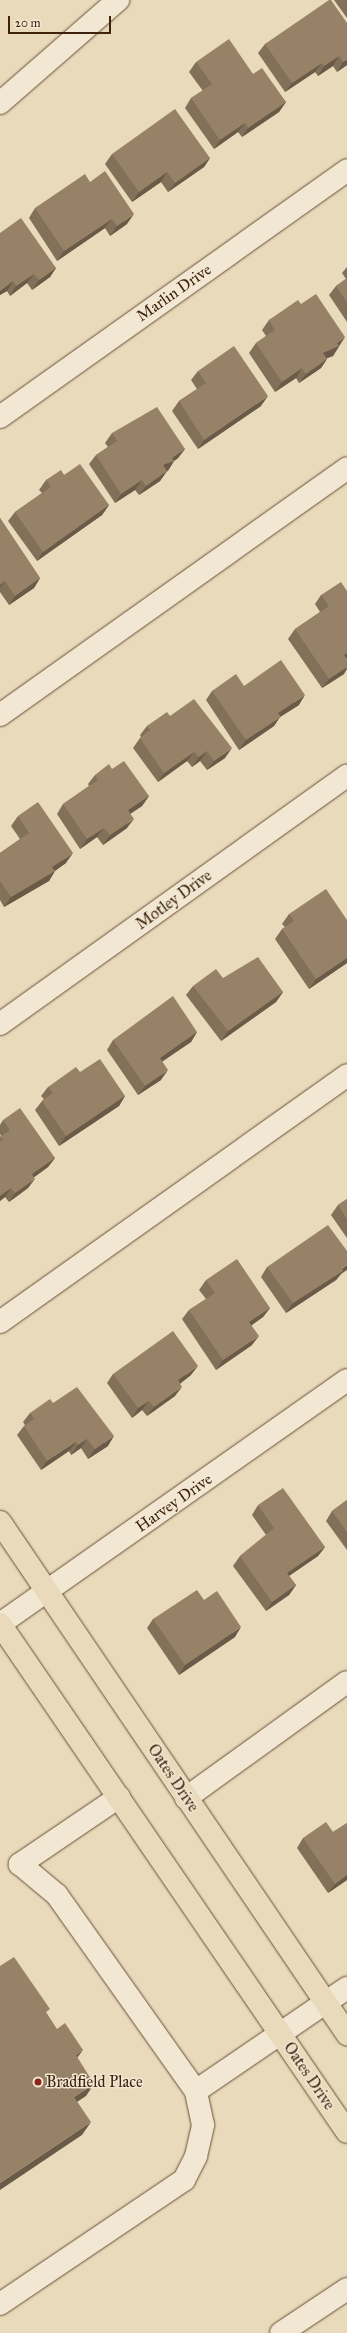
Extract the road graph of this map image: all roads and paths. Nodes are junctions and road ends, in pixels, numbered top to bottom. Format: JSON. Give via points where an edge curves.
{"nodes":[{"id":1,"x":118,"y":0,"type":"edge"},
{"id":2,"x":0,"y":103,"type":"edge"},
{"id":3,"x":347,"y":170,"type":"edge"},
{"id":4,"x":0,"y":417,"type":"edge"},
{"id":5,"x":347,"y":468,"type":"edge"},
{"id":6,"x":0,"y":715,"type":"edge"},
{"id":7,"x":347,"y":776,"type":"edge"},
{"id":8,"x":0,"y":1024,"type":"edge"},
{"id":9,"x":347,"y":1075,"type":"edge"},
{"id":10,"x":0,"y":1322,"type":"edge"},
{"id":11,"x":347,"y":1380,"type":"edge"},
{"id":12,"x":0,"y":1522,"type":"edge"},
{"id":13,"x":47,"y":1593,"type":"junction"},
{"id":14,"x":0,"y":1624,"type":"edge"},
{"id":15,"x":347,"y":1682,"type":"edge"},
{"id":16,"x":119,"y":1797,"type":"junction"},
{"id":17,"x":186,"y":1798,"type":"junction"},
{"id":18,"x":347,"y":1988,"type":"edge"},
{"id":19,"x":326,"y":2003,"type":"junction"},
{"id":20,"x":347,"y":2034,"type":"edge"},
{"id":21,"x":281,"y":2035,"type":"junction"},
{"id":22,"x":196,"y":2091,"type":"junction"},
{"id":23,"x":347,"y":2132,"type":"edge"},
{"id":24,"x":347,"y":2289,"type":"edge"},
{"id":25,"x":0,"y":2304,"type":"edge"},
{"id":26,"x":281,"y":2333,"type":"edge"}],
"edges":[{"from":1,"to":2,"type":"street"},
{"from":3,"to":4,"type":"street","name":"Marlin Drive"},
{"from":5,"to":6,"type":"street"},
{"from":7,"to":8,"type":"street","name":"Motley Drive"},
{"from":9,"to":10,"type":"street"},
{"from":11,"to":13,"type":"street","name":"Harvey Drive"},
{"from":12,"to":13,"type":"main road","name":"Oates Drive"},
{"from":13,"to":14,"type":"street","name":"Harvey Drive"},
{"from":13,"to":17,"type":"main road","name":"Oates Drive"},
{"from":14,"to":16,"type":"main road","name":"Oates Drive"},
{"from":15,"to":17,"type":"street"},
{"from":16,"to":21,"type":"main road","name":"Oates Drive"},
{"from":16,"to":22,"type":"street","via":[[20,1864],[57,1896]]},
{"from":17,"to":19,"type":"main road","name":"Oates Drive"},
{"from":18,"to":19,"type":"street"},
{"from":19,"to":20,"type":"main road","name":"Oates Drive"},
{"from":19,"to":21,"type":"street"},
{"from":21,"to":22,"type":"street"},
{"from":21,"to":23,"type":"main road","name":"Oates Drive"},
{"from":22,"to":25,"type":"street","via":[[203,2125],[196,2156],[184,2180]]},
{"from":24,"to":26,"type":"street"}]}
